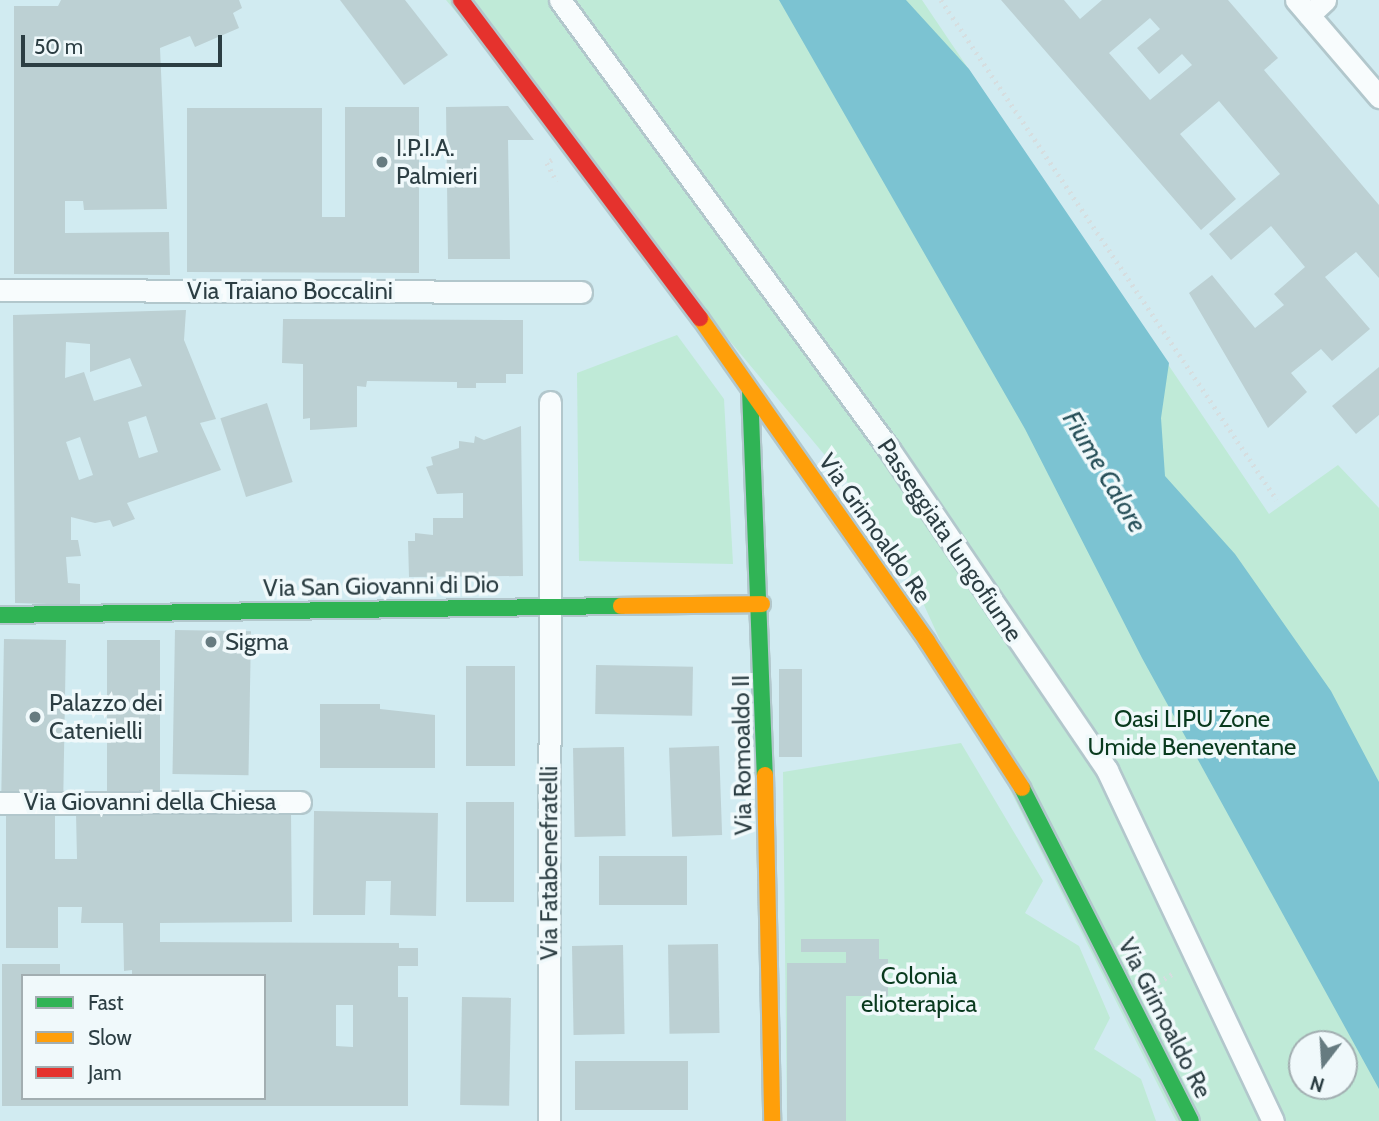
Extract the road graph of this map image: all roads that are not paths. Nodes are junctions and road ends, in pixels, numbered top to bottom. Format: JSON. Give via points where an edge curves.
{"nodes":[{"id":1,"x":461,"y":0,"type":"edge"},
{"id":2,"x":560,"y":0,"type":"edge"},
{"id":3,"x":1325,"y":0,"type":"edge"},
{"id":4,"x":1303,"y":7,"type":"edge"},
{"id":5,"x":1379,"y":97,"type":"edge"},
{"id":6,"x":0,"y":290,"type":"edge"},
{"id":7,"x":580,"y":292,"type":"dead end"},
{"id":8,"x":750,"y":388,"type":"junction"},
{"id":9,"x":550,"y":402,"type":"dead end"},
{"id":10,"x":762,"y":604,"type":"junction"},
{"id":11,"x":551,"y":606,"type":"junction"},
{"id":12,"x":0,"y":615,"type":"edge"},
{"id":13,"x":300,"y":802,"type":"dead end"},
{"id":14,"x":0,"y":803,"type":"edge"},
{"id":15,"x":549,"y":1121,"type":"edge"},
{"id":16,"x":772,"y":1121,"type":"edge"},
{"id":17,"x":1191,"y":1121,"type":"edge"},
{"id":18,"x":1273,"y":1121,"type":"edge"}],
"edges":[{"from":1,"to":8,"type":"street","name":"Via Grimoaldo Re","via":[[657,256]]},
{"from":2,"to":18,"type":"street","name":"Passeggiata lungofiume","via":[[889,449],[1107,770]]},
{"from":3,"to":4,"type":"street"},
{"from":4,"to":5,"type":"street"},
{"from":6,"to":7,"type":"street","name":"Via Traiano Boccalini"},
{"from":8,"to":10,"type":"street","name":"Via Romoaldo II"},
{"from":8,"to":17,"type":"street","name":"Via Grimoaldo Re","via":[[1030,800]]},
{"from":9,"to":11,"type":"street","name":"Via Fatabenefratelli"},
{"from":10,"to":11,"type":"street","name":"Via San Giovanni di Dio"},
{"from":10,"to":16,"type":"street","name":"Via Romoaldo II"},
{"from":11,"to":12,"type":"street","name":"Via San Giovanni di Dio"},
{"from":11,"to":15,"type":"street","name":"Via Fatabenefratelli"},
{"from":13,"to":14,"type":"street","name":"Via Giovanni della Chiesa"}]}
